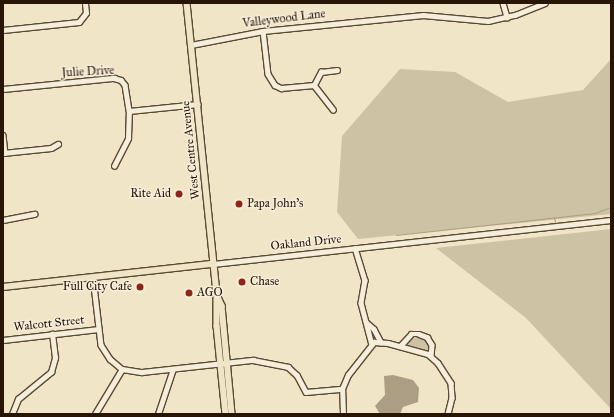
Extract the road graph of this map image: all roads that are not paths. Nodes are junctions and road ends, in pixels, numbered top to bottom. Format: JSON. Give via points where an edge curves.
{"nodes":[{"id":1,"x":85,"y":3,"type":"edge"},
{"id":2,"x":187,"y":3,"type":"edge"},
{"id":3,"x":503,"y":3,"type":"edge"},
{"id":4,"x":544,"y":3,"type":"edge"},
{"id":5,"x":507,"y":17,"type":"junction"},
{"id":6,"x":3,"y":30,"type":"edge"},
{"id":7,"x":263,"y":31,"type":"junction"},
{"id":8,"x":191,"y":46,"type":"junction"},
{"id":9,"x":337,"y":70,"type":"dead end"},
{"id":10,"x":314,"y":85,"type":"junction"},
{"id":11,"x":3,"y":89,"type":"edge"},
{"id":12,"x":198,"y":104,"type":"junction"},
{"id":13,"x":332,"y":108,"type":"dead end"},
{"id":14,"x":129,"y":111,"type":"junction"},
{"id":15,"x":3,"y":135,"type":"edge"},
{"id":16,"x":58,"y":144,"type":"dead end"},
{"id":17,"x":4,"y":153,"type":"edge"},
{"id":18,"x":114,"y":166,"type":"dead end"},
{"id":19,"x":34,"y":214,"type":"dead end"},
{"id":20,"x":3,"y":220,"type":"edge"},
{"id":21,"x":611,"y":220,"type":"edge"},
{"id":22,"x":355,"y":248,"type":"junction"},
{"id":23,"x":213,"y":264,"type":"junction"},
{"id":24,"x":93,"y":277,"type":"junction"},
{"id":25,"x":3,"y":287,"type":"edge"},
{"id":26,"x":217,"y":295,"type":"junction"},
{"id":27,"x":367,"y":323,"type":"junction"},
{"id":28,"x":98,"y":329,"type":"junction"},
{"id":29,"x":52,"y":334,"type":"junction"},
{"id":30,"x":3,"y":340,"type":"edge"},
{"id":31,"x":381,"y":342,"type":"junction"},
{"id":32,"x":372,"y":344,"type":"junction"},
{"id":33,"x":400,"y":346,"type":"junction"},
{"id":34,"x":431,"y":356,"type":"junction"},
{"id":35,"x":221,"y":363,"type":"junction"},
{"id":36,"x":227,"y":363,"type":"junction"},
{"id":37,"x":122,"y":369,"type":"junction"},
{"id":38,"x":173,"y":369,"type":"junction"},
{"id":39,"x":342,"y":390,"type":"junction"},
{"id":40,"x":12,"y":414,"type":"edge"},
{"id":41,"x":95,"y":414,"type":"edge"},
{"id":42,"x":158,"y":414,"type":"edge"},
{"id":43,"x":226,"y":414,"type":"edge"},
{"id":44,"x":232,"y":414,"type":"edge"},
{"id":45,"x":343,"y":414,"type":"edge"},
{"id":46,"x":448,"y":414,"type":"edge"}],
"edges":[{"from":1,"to":6,"type":"street","via":[[83,19],[77,22]]},
{"from":2,"to":8,"type":"main road","name":"West Centre Avenue"},
{"from":3,"to":5,"type":"street"},
{"from":4,"to":5,"type":"street","name":"Valleywood Lane"},
{"from":5,"to":7,"type":"street","name":"Valleywood Lane","via":[[474,22],[442,15],[423,15]]},
{"from":7,"to":8,"type":"street","name":"Valleywood Lane"},
{"from":7,"to":10,"type":"street","via":[[268,74],[275,85],[280,88]]},
{"from":8,"to":12,"type":"main road","name":"West Centre Avenue"},
{"from":9,"to":10,"type":"street","via":[[321,72]]},
{"from":10,"to":13,"type":"street"},
{"from":11,"to":14,"type":"street","name":"Julie Drive","via":[[118,79],[126,88]]},
{"from":12,"to":14,"type":"street"},
{"from":12,"to":23,"type":"main road","name":"West Centre Avenue"},
{"from":14,"to":18,"type":"street","via":[[128,138]]},
{"from":15,"to":17,"type":"street"},
{"from":16,"to":17,"type":"street","via":[[51,148]]},
{"from":19,"to":20,"type":"street"},
{"from":21,"to":22,"type":"street","name":"Oakland Drive"},
{"from":22,"to":23,"type":"street","name":"Oakland Drive"},
{"from":22,"to":27,"type":"street","via":[[366,280],[362,303]]},
{"from":23,"to":24,"type":"main road","name":"Oakland Drive"},
{"from":23,"to":26,"type":"main road","name":"West Centre Avenue"},
{"from":24,"to":25,"type":"main road","name":"Oakland Drive"},
{"from":24,"to":28,"type":"street"},
{"from":26,"to":35,"type":"main road","name":"West Centre Avenue"},
{"from":26,"to":36,"type":"main road","name":"West Centre Avenue","via":[[222,306]]},
{"from":27,"to":31,"type":"street","via":[[374,329]]},
{"from":27,"to":32,"type":"street"},
{"from":28,"to":29,"type":"street","name":"Walcott Street"},
{"from":28,"to":37,"type":"street","via":[[105,352]]},
{"from":29,"to":30,"type":"street","name":"Walcott Street"},
{"from":29,"to":40,"type":"street","via":[[55,358],[51,372],[18,399]]},
{"from":31,"to":32,"type":"street"},
{"from":31,"to":33,"type":"street"},
{"from":32,"to":39,"type":"street","via":[[348,376]]},
{"from":33,"to":34,"type":"street"},
{"from":33,"to":34,"type":"street","via":[[403,339],[411,334],[419,334],[427,337],[432,345]]},
{"from":34,"to":46,"type":"street","via":[[438,362],[451,383],[452,398]]},
{"from":35,"to":36,"type":"street"},
{"from":35,"to":38,"type":"street"},
{"from":35,"to":43,"type":"main road","name":"West Centre Avenue"},
{"from":36,"to":39,"type":"street","via":[[252,360],[288,367],[297,375],[306,392]]},
{"from":36,"to":44,"type":"main road","name":"West Centre Avenue"},
{"from":37,"to":38,"type":"street","via":[[135,372]]},
{"from":37,"to":41,"type":"street"},
{"from":38,"to":42,"type":"street"},
{"from":39,"to":45,"type":"street"}]}
